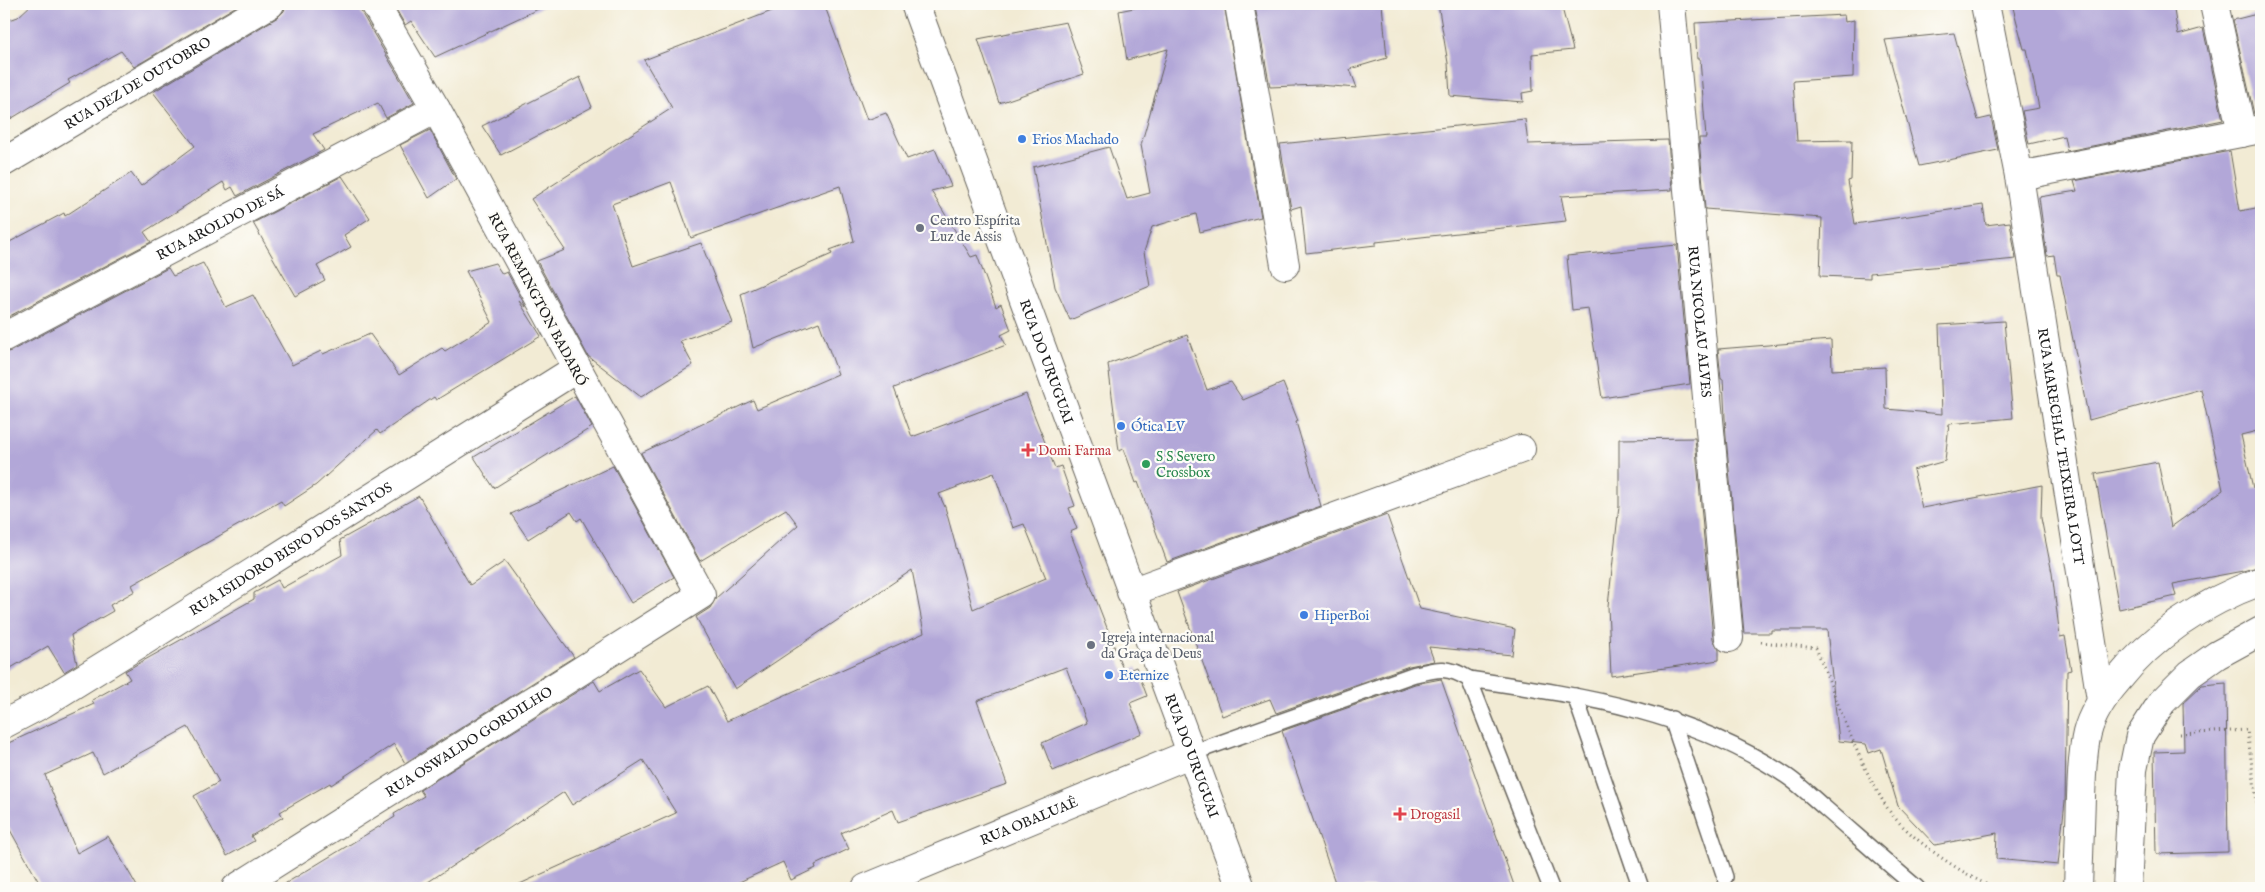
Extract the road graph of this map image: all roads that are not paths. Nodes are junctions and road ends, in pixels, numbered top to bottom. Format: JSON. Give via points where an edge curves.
{"nodes":[{"id":1,"x":270,"y":4,"type":"edge"},
{"id":2,"x":375,"y":4,"type":"edge"},
{"id":3,"x":915,"y":4,"type":"edge"},
{"id":4,"x":1239,"y":4,"type":"edge"},
{"id":5,"x":1671,"y":4,"type":"edge"},
{"id":6,"x":1985,"y":4,"type":"edge"},
{"id":7,"x":2214,"y":4,"type":"edge"},
{"id":8,"x":436,"y":109,"type":"junction"},
{"id":9,"x":2251,"y":131,"type":"edge"},
{"id":10,"x":4,"y":162,"type":"edge"},
{"id":11,"x":2019,"y":176,"type":"junction"},
{"id":12,"x":1285,"y":265,"type":"dead end"},
{"id":13,"x":4,"y":337,"type":"edge"},
{"id":14,"x":576,"y":369,"type":"junction"},
{"id":15,"x":1521,"y":449,"type":"dead end"},
{"id":16,"x":2261,"y":581,"type":"edge"},
{"id":17,"x":1131,"y":592,"type":"junction"},
{"id":18,"x":701,"y":596,"type":"joint"},
{"id":19,"x":2261,"y":631,"type":"edge"},
{"id":20,"x":1729,"y":638,"type":"road end"},
{"id":21,"x":1470,"y":679,"type":"junction"},
{"id":22,"x":1575,"y":696,"type":"junction"},
{"id":23,"x":2101,"y":700,"type":"junction"},
{"id":24,"x":1672,"y":719,"type":"junction"},
{"id":25,"x":4,"y":724,"type":"edge"},
{"id":26,"x":1192,"y":753,"type":"junction"},
{"id":27,"x":1725,"y":877,"type":"dead end"},
{"id":28,"x":236,"y":888,"type":"edge"},
{"id":29,"x":866,"y":888,"type":"edge"},
{"id":30,"x":1241,"y":888,"type":"edge"},
{"id":31,"x":1551,"y":888,"type":"edge"},
{"id":32,"x":1642,"y":888,"type":"edge"},
{"id":33,"x":1917,"y":888,"type":"edge"},
{"id":34,"x":2078,"y":888,"type":"edge"},
{"id":35,"x":2127,"y":888,"type":"edge"}],
"edges":[{"from":1,"to":10,"type":"street","name":"RUA DEZ DE OUTOBRO"},
{"from":2,"to":8,"type":"street","name":"RUA REMINGTON BADARÓ"},
{"from":3,"to":17,"type":"street","name":"RUA DO URUGUAI"},
{"from":4,"to":12,"type":"street"},
{"from":5,"to":20,"type":"street","name":"RUA NICOLAU ALVES"},
{"from":6,"to":11,"type":"street","name":"RUA MARECHAL TEIXEIRA LOTT"},
{"from":7,"to":9,"type":"street"},
{"from":8,"to":13,"type":"street","name":"RUA AROLDO DE SÁ"},
{"from":8,"to":14,"type":"street","name":"RUA REMINGTON BADARÓ"},
{"from":9,"to":11,"type":"street"},
{"from":11,"to":23,"type":"street","name":"RUA MARECHAL TEIXEIRA LOTT"},
{"from":14,"to":18,"type":"street","name":"RUA REMINGTON BADARÓ"},
{"from":14,"to":25,"type":"street","name":"RUA ISIDORO BISPO DOS SANTOS","via":[[147,639]]},
{"from":15,"to":17,"type":"street"},
{"from":16,"to":23,"type":"street","via":[[2193,612],[2159,636],[2131,663]]},
{"from":17,"to":26,"type":"street","name":"RUA DO URUGUAI"},
{"from":18,"to":28,"type":"street","name":"RUA OSWALDO GORDILHO"},
{"from":19,"to":35,"type":"street","via":[[2190,674],[2162,702],[2140,736],[2132,770]]},
{"from":21,"to":22,"type":"lane"},
{"from":21,"to":26,"type":"lane","via":[[1440,668],[1412,675]]},
{"from":21,"to":31,"type":"lane"},
{"from":22,"to":24,"type":"lane"},
{"from":22,"to":32,"type":"lane"},
{"from":23,"to":34,"type":"street","via":[[2087,733],[2082,768]]},
{"from":24,"to":27,"type":"lane"},
{"from":24,"to":33,"type":"lane","via":[[1746,753],[1788,778]]},
{"from":26,"to":29,"type":"street","name":"RUA OBALUAÊ"},
{"from":26,"to":30,"type":"street","name":"RUA DO URUGUAI"}]}
